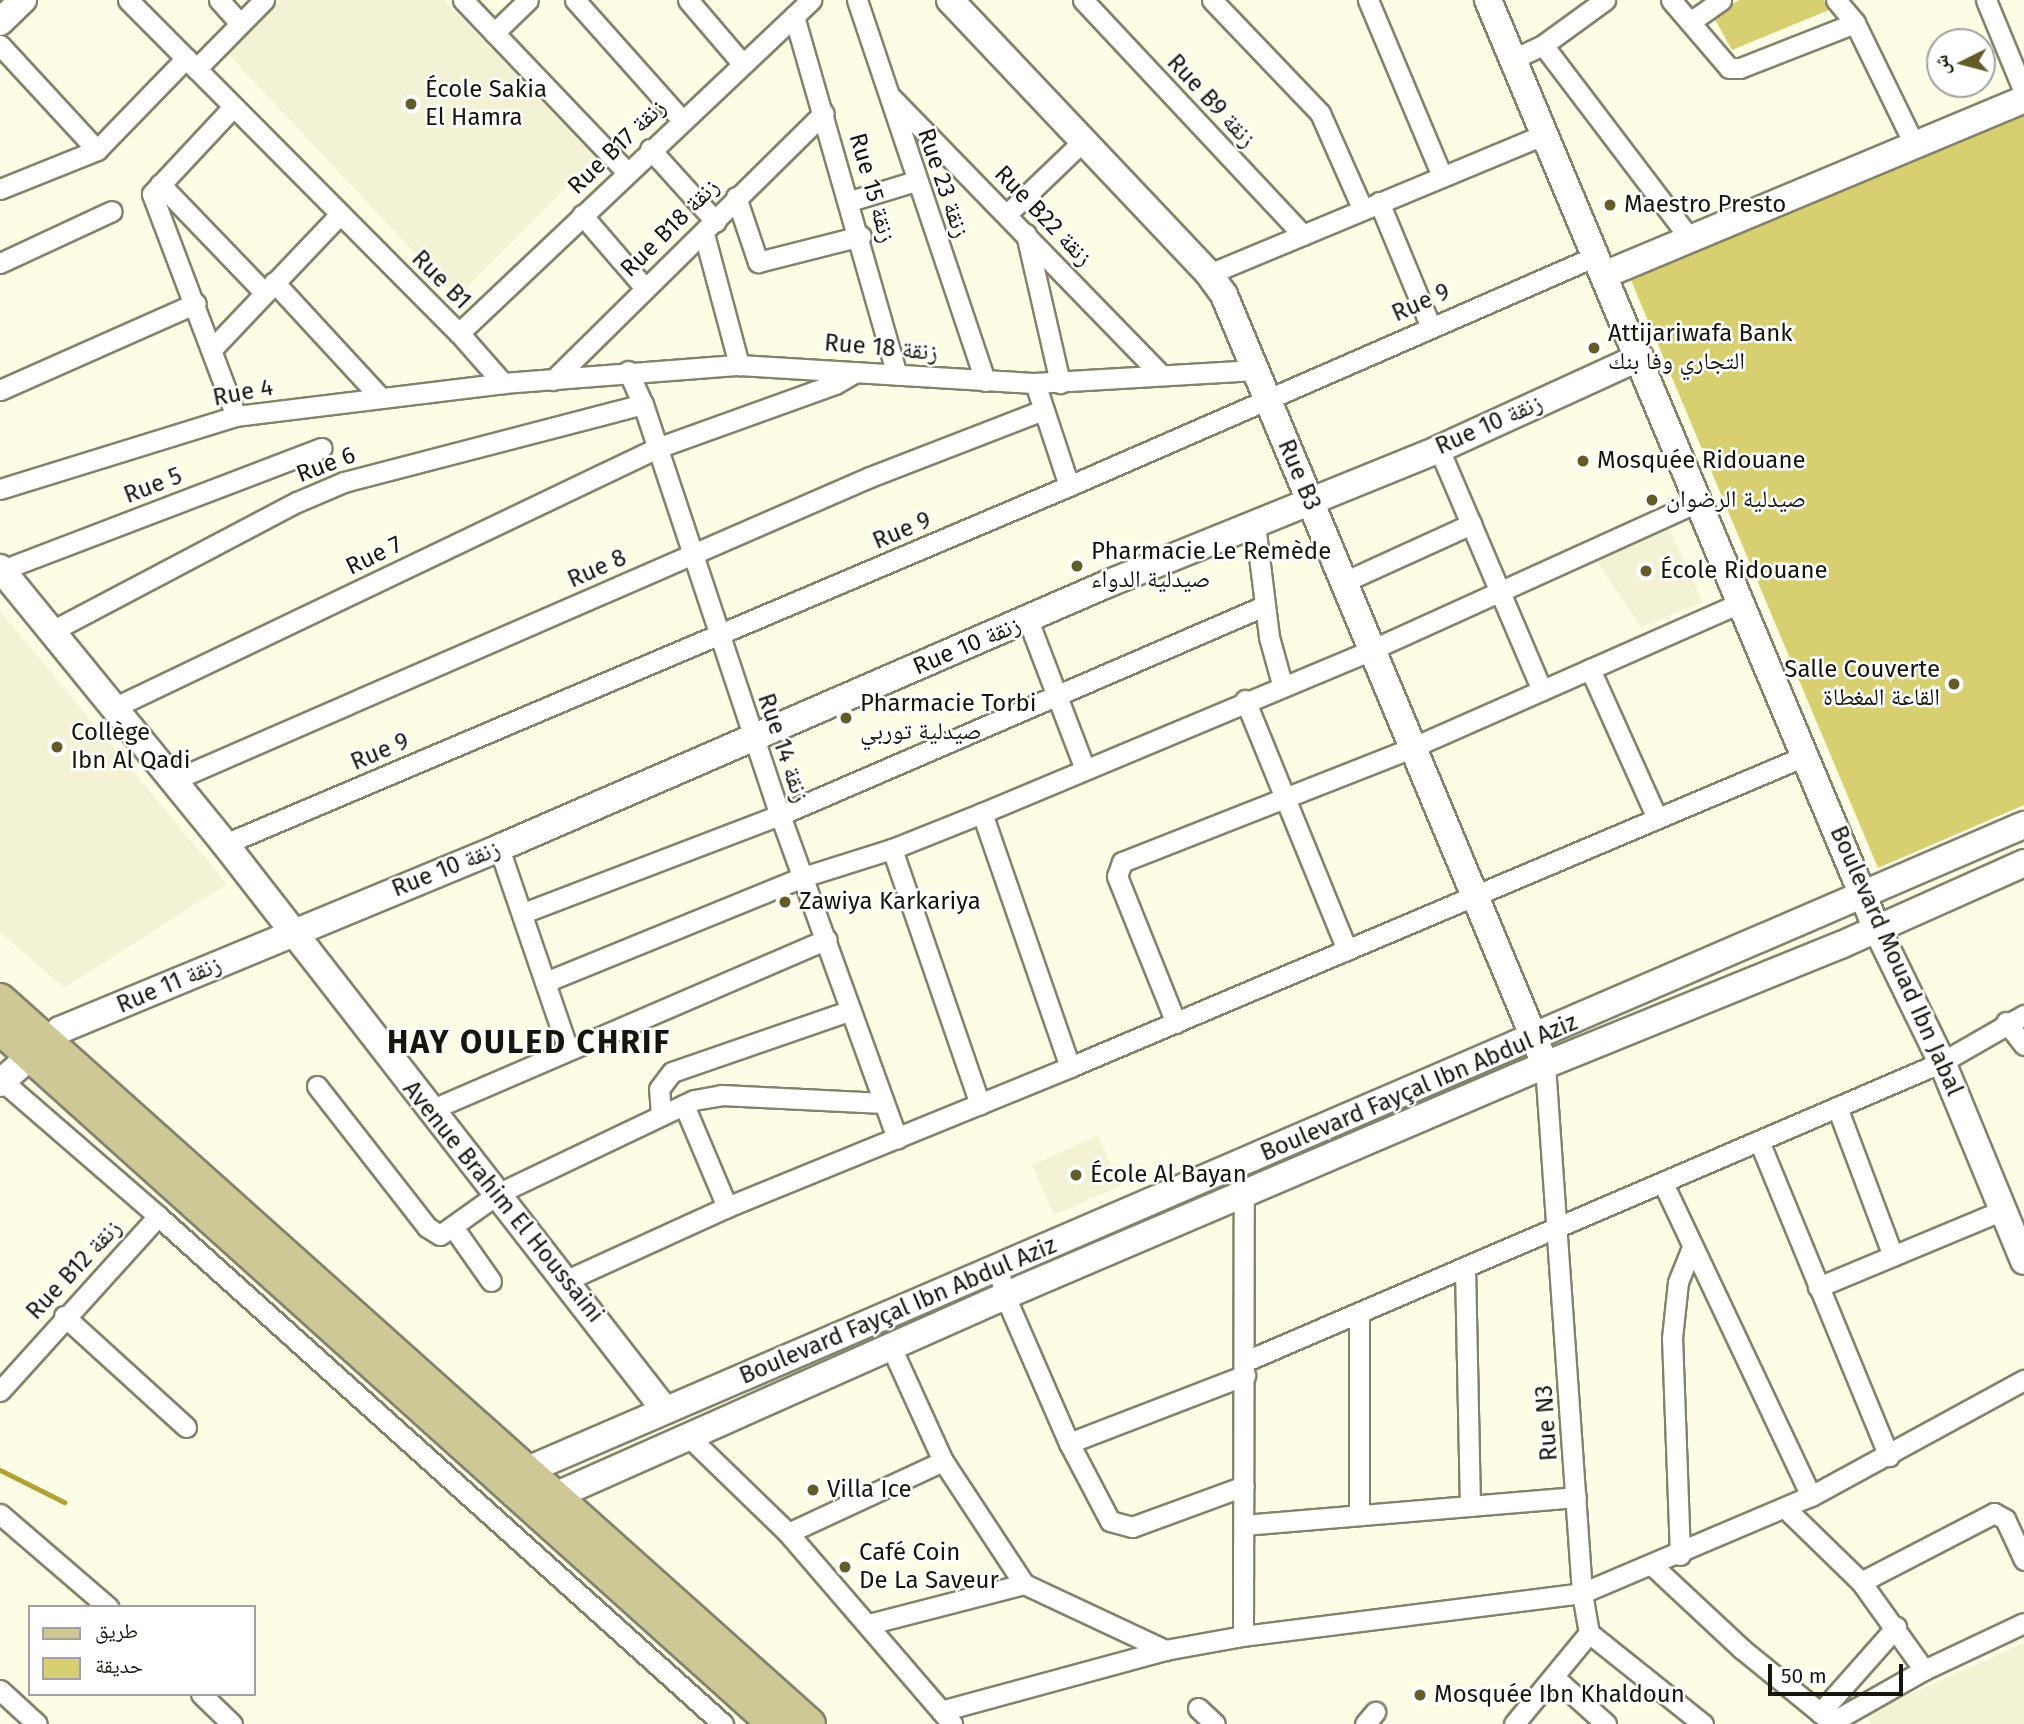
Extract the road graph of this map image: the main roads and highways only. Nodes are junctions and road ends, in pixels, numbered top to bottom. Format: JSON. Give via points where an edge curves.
{"nodes":[{"id":1,"x":23,"y":0,"type":"edge"},
{"id":2,"x":950,"y":0,"type":"edge"},
{"id":3,"x":1488,"y":0,"type":"edge"},
{"id":4,"x":0,"y":22,"type":"edge"},
{"id":5,"x":2024,"y":99,"type":"edge"},
{"id":6,"x":1600,"y":265,"type":"junction"},
{"id":7,"x":1640,"y":357,"type":"junction"},
{"id":8,"x":1311,"y":502,"type":"junction"},
{"id":9,"x":1,"y":569,"type":"edge"},
{"id":10,"x":2024,"y":825,"type":"edge"},
{"id":11,"x":2024,"y":863,"type":"edge"},
{"id":12,"x":1867,"y":895,"type":"junction"},
{"id":13,"x":1877,"y":929,"type":"junction"},
{"id":14,"x":293,"y":932,"type":"junction"},
{"id":15,"x":0,"y":999,"type":"edge"},
{"id":16,"x":0,"y":1029,"type":"edge"},
{"id":17,"x":1535,"y":1037,"type":"junction"},
{"id":18,"x":37,"y":1047,"type":"junction"},
{"id":19,"x":1545,"y":1065,"type":"junction"},
{"id":20,"x":1,"y":1081,"type":"edge"},
{"id":21,"x":2024,"y":1261,"type":"edge"},
{"id":22,"x":665,"y":1410,"type":"junction"},
{"id":23,"x":516,"y":1475,"type":"junction"},
{"id":24,"x":542,"y":1501,"type":"junction"},
{"id":25,"x":773,"y":1724,"type":"edge"},
{"id":26,"x":810,"y":1724,"type":"edge"}],
"edges":[{"from":1,"to":4,"type":"main road"},
{"from":2,"to":8,"type":"main road","name":"Rue B3","via":[[1209,274],[1224,295]]},
{"from":3,"to":6,"type":"main road","name":"Boulevard Mouad Ibn Jabal"},
{"from":5,"to":6,"type":"main road","via":[[1690,239]]},
{"from":6,"to":7,"type":"main road","name":"Boulevard Mouad Ibn Jabal"},
{"from":7,"to":8,"type":"main road","name":"Rue 10 زنقة"},
{"from":7,"to":12,"type":"main road","name":"Boulevard Mouad Ibn Jabal"},
{"from":8,"to":14,"type":"main road","name":"Rue 10 زنقة"},
{"from":8,"to":17,"type":"main road","name":"Rue B3"},
{"from":9,"to":14,"type":"main road","name":"Avenue Brahim El Houssaini"},
{"from":10,"to":12,"type":"main road","name":"Boulevard Fayçal Ibn Abdul Aziz"},
{"from":11,"to":13,"type":"main road","name":"Boulevard Fayçal Ibn Abdul Aziz"},
{"from":12,"to":13,"type":"main road","name":"Boulevard Mouad Ibn Jabal"},
{"from":12,"to":17,"type":"main road","name":"Boulevard Fayçal Ibn Abdul Aziz"},
{"from":13,"to":19,"type":"main road","name":"Boulevard Fayçal Ibn Abdul Aziz"},
{"from":13,"to":21,"type":"main road","name":"Boulevard Mouad Ibn Jabal","via":[[1942,1062]]},
{"from":14,"to":18,"type":"main road","name":"Rue 11 زنقة"},
{"from":14,"to":22,"type":"main road","name":"Avenue Brahim El Houssaini"},
{"from":15,"to":18,"type":"main road"},
{"from":16,"to":18,"type":"main road"},
{"from":17,"to":19,"type":"main road","name":"Rue B3"},
{"from":17,"to":22,"type":"main road","name":"Boulevard Fayçal Ibn Abdul Aziz"},
{"from":18,"to":20,"type":"main road"},
{"from":18,"to":23,"type":"main road"},
{"from":19,"to":24,"type":"main road","name":"Boulevard Fayçal Ibn Abdul Aziz"},
{"from":22,"to":23,"type":"main road","name":"Boulevard Fayçal Ibn Abdul Aziz"},
{"from":23,"to":24,"type":"main road"},
{"from":24,"to":25,"type":"main road"},
{"from":24,"to":26,"type":"main road"}]}
